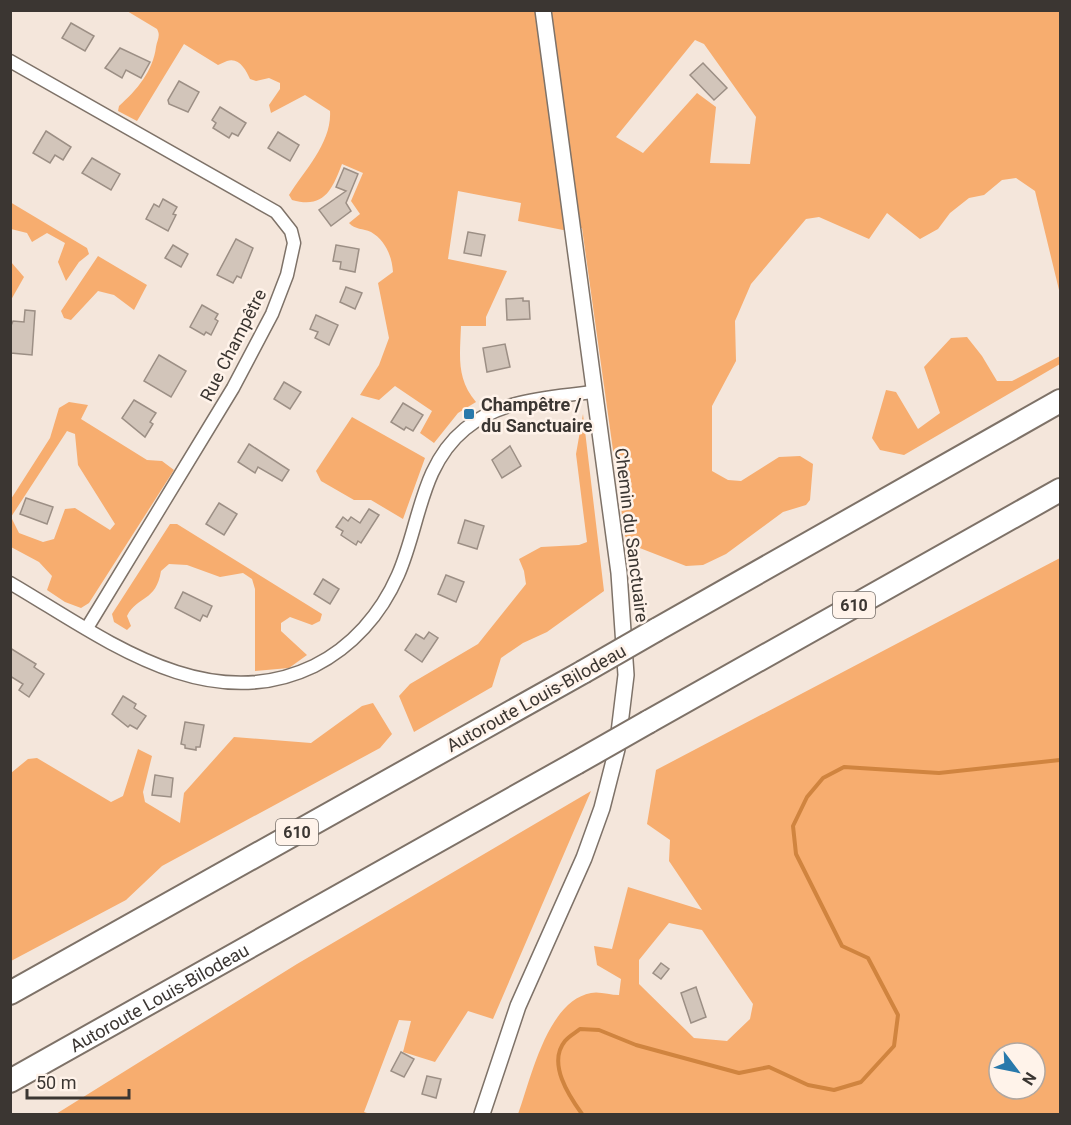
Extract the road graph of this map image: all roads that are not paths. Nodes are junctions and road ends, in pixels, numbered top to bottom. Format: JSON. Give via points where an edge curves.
{"nodes":[{"id":1,"x":543,"y":10,"type":"edge"},
{"id":2,"x":10,"y":61,"type":"edge"},
{"id":3,"x":593,"y":392,"type":"junction"},
{"id":4,"x":1060,"y":401,"type":"edge"},
{"id":5,"x":1060,"y":490,"type":"edge"},
{"id":6,"x":10,"y":583,"type":"edge"},
{"id":7,"x":87,"y":628,"type":"junction"},
{"id":8,"x":10,"y":993,"type":"edge"},
{"id":9,"x":10,"y":1081,"type":"edge"},
{"id":10,"x":482,"y":1114,"type":"edge"}],
"edges":[{"from":1,"to":3,"type":"street","name":"Chemin du Sanctuaire"},
{"from":2,"to":7,"type":"street","name":"Rue Champêtre","via":[[276,212],[291,231],[294,243],[287,275],[259,342]]},
{"from":3,"to":7,"type":"street","via":[[503,408],[463,431],[430,475],[405,558],[380,609],[339,651],[305,670],[268,682],[210,682],[157,666]]},
{"from":3,"to":10,"type":"street","name":"Chemin du Sanctuaire","via":[[624,621],[626,675],[621,727],[597,823],[518,1006]]},
{"from":4,"to":8,"type":"highway","name":"Autoroute Louis-Bilodeau","number":"610","bridge":true},
{"from":5,"to":9,"type":"highway","name":"Autoroute Louis-Bilodeau","number":"610","bridge":true},
{"from":6,"to":7,"type":"street"}]}
